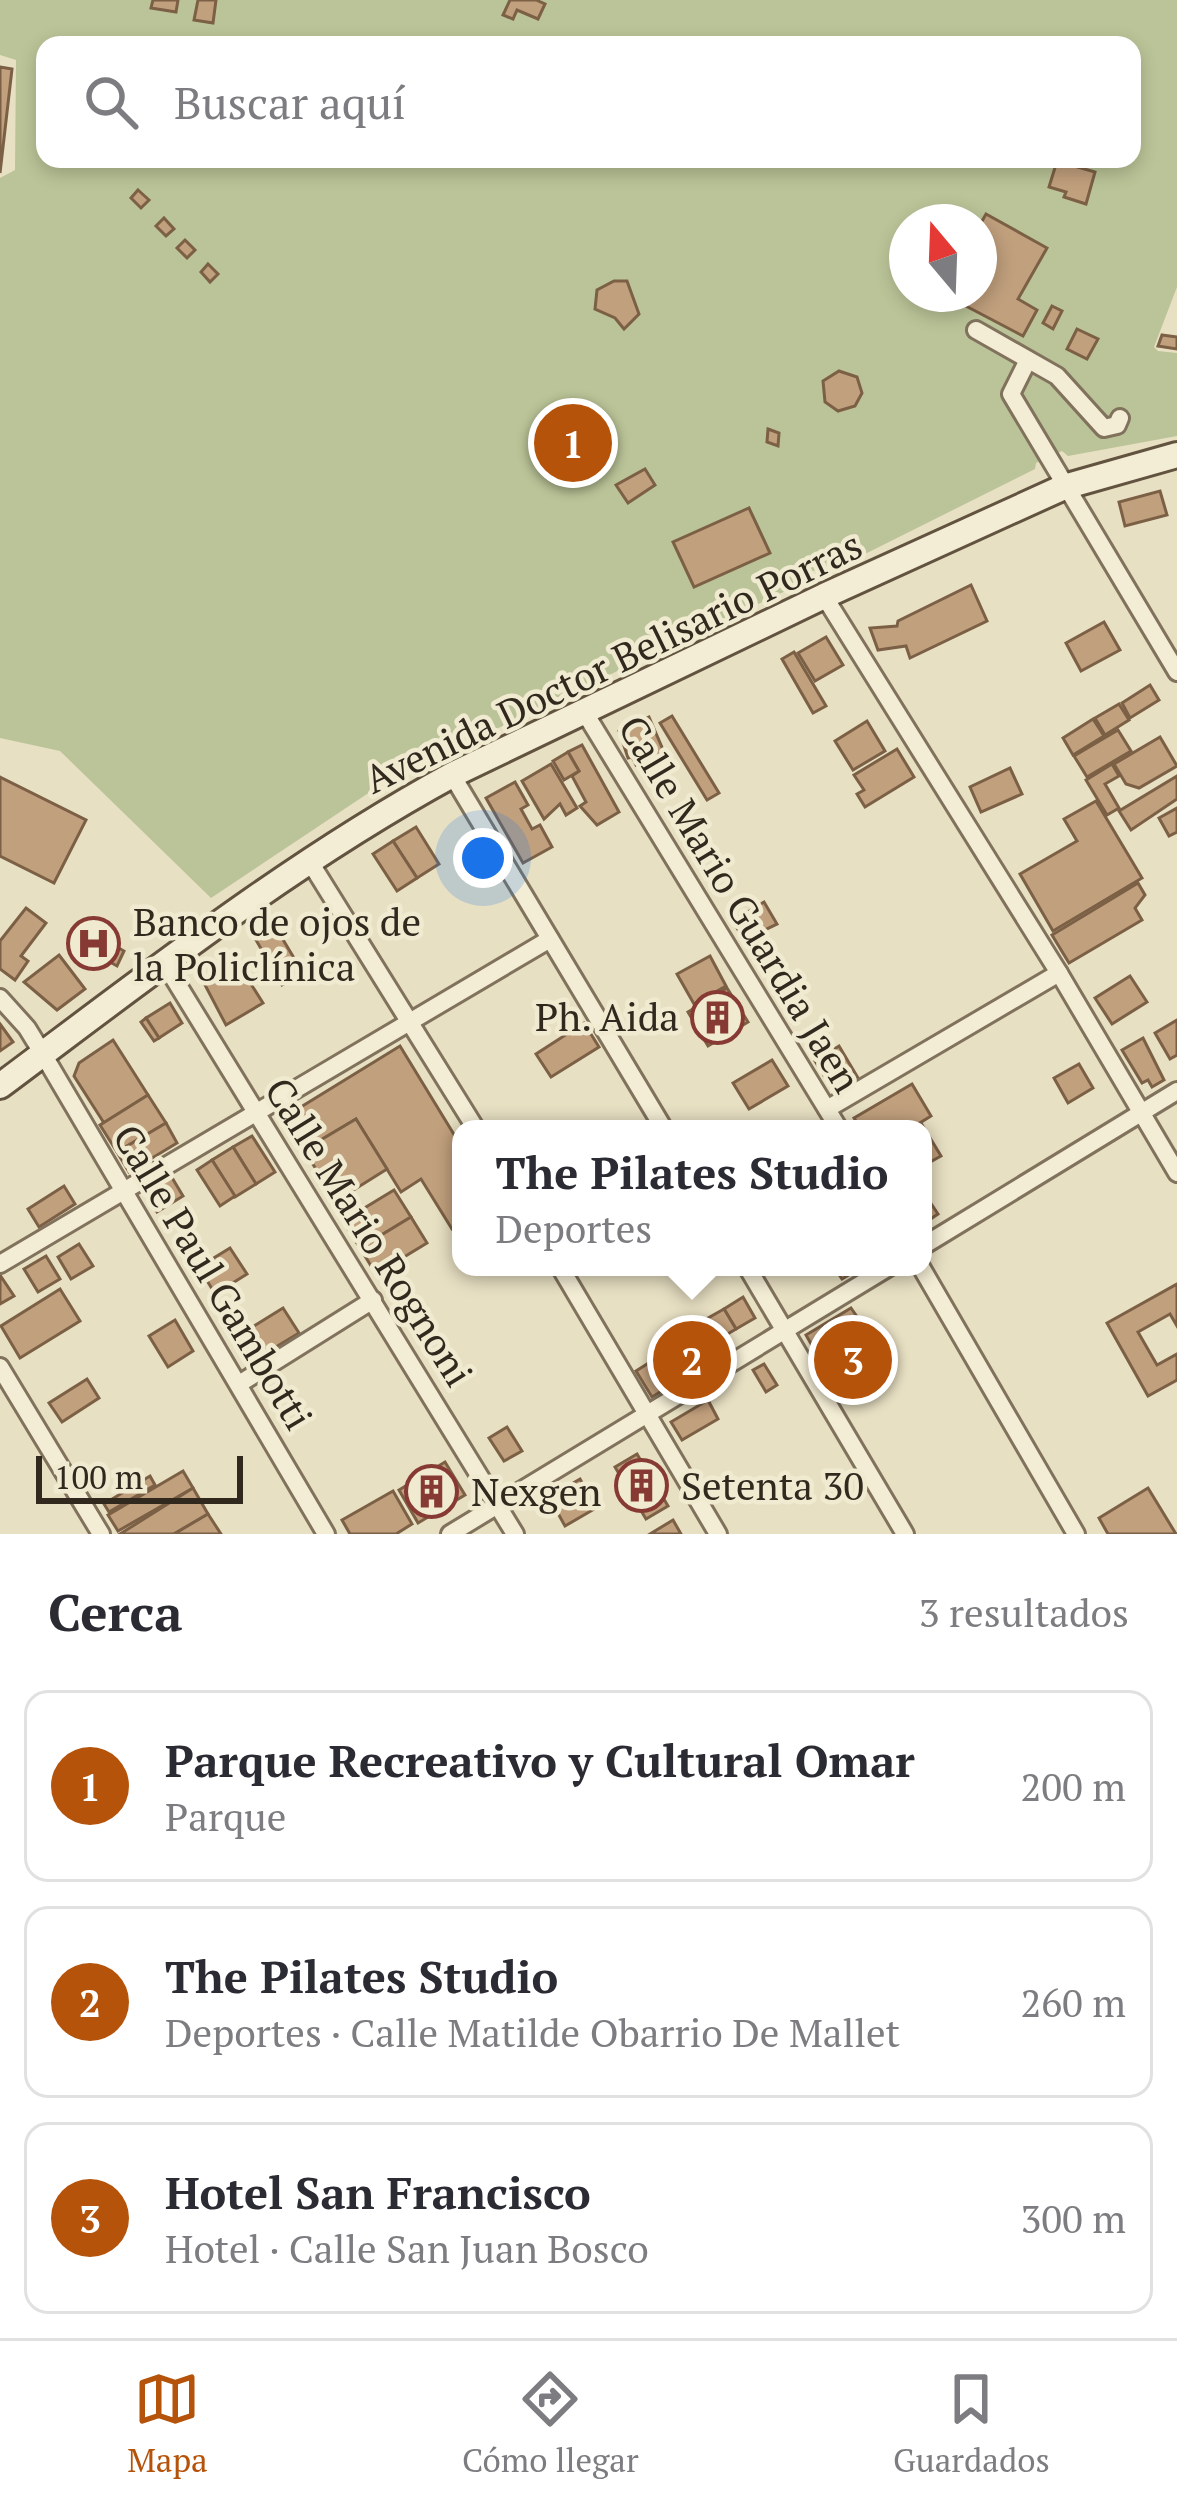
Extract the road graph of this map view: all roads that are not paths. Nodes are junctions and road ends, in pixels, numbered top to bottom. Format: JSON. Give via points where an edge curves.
{"nodes":[{"id":1,"x":976,"y":330,"type":"dead end"},
{"id":2,"x":1028,"y":360,"type":"junction"},
{"id":3,"x":1120,"y":418,"type":"dead end"},
{"id":4,"x":1177,"y":455,"type":"edge"},
{"id":5,"x":1064,"y":487,"type":"junction"},
{"id":6,"x":824,"y":596,"type":"junction"},
{"id":7,"x":1177,"y":672,"type":"edge"},
{"id":8,"x":585,"y":713,"type":"junction"},
{"id":9,"x":452,"y":776,"type":"junction"},
{"id":10,"x":310,"y":862,"type":"junction"},
{"id":11,"x":550,"y":939,"type":"junction"},
{"id":12,"x":165,"y":964,"type":"junction"},
{"id":13,"x":1059,"y":973,"type":"junction"},
{"id":14,"x":0,"y":998,"type":"edge"},
{"id":15,"x":409,"y":1021,"type":"junction"},
{"id":16,"x":43,"y":1054,"type":"junction"},
{"id":17,"x":0,"y":1086,"type":"edge"},
{"id":18,"x":1177,"y":1091,"type":"edge"},
{"id":19,"x":827,"y":1109,"type":"junction"},
{"id":20,"x":255,"y":1111,"type":"junction"},
{"id":21,"x":1142,"y":1113,"type":"junction"},
{"id":22,"x":470,"y":1120,"type":"edge"},
{"id":23,"x":659,"y":1120,"type":"edge"},
{"id":24,"x":834,"y":1120,"type":"edge"},
{"id":25,"x":1177,"y":1173,"type":"edge"},
{"id":26,"x":124,"y":1192,"type":"junction"},
{"id":27,"x":932,"y":1241,"type":"edge"},
{"id":28,"x":0,"y":1264,"type":"edge"},
{"id":29,"x":565,"y":1276,"type":"edge"},
{"id":30,"x":752,"y":1276,"type":"edge"},
{"id":31,"x":874,"y":1276,"type":"edge"},
{"id":32,"x":926,"y":1276,"type":"edge"},
{"id":33,"x":373,"y":1300,"type":"junction"},
{"id":34,"x":785,"y":1330,"type":"junction"},
{"id":35,"x":0,"y":1367,"type":"edge"},
{"id":36,"x":239,"y":1384,"type":"junction"},
{"id":37,"x":649,"y":1416,"type":"junction"},
{"id":38,"x":498,"y":1505,"type":"junction"},
{"id":39,"x":101,"y":1534,"type":"edge"},
{"id":40,"x":326,"y":1534,"type":"edge"},
{"id":41,"x":450,"y":1534,"type":"edge"},
{"id":42,"x":515,"y":1534,"type":"edge"},
{"id":43,"x":718,"y":1534,"type":"edge"},
{"id":44,"x":905,"y":1534,"type":"edge"},
{"id":45,"x":1076,"y":1534,"type":"edge"}],
"edges":[{"from":1,"to":2,"type":"street"},
{"from":2,"to":3,"type":"street","via":[[1071,387],[1104,428]]},
{"from":2,"to":5,"type":"street","via":[[1011,394]]},
{"from":4,"to":5,"type":"street","name":"Avenida Doctor Belisario Porras"},
{"from":5,"to":6,"type":"street","name":"Avenida Doctor Belisario Porras"},
{"from":5,"to":7,"type":"street"},
{"from":6,"to":8,"type":"street","name":"Avenida Doctor Belisario Porras"},
{"from":6,"to":13,"type":"street"},
{"from":8,"to":9,"type":"street","name":"Avenida Doctor Belisario Porras"},
{"from":8,"to":19,"type":"street","name":"Calle Mario Guardia Jaen"},
{"from":9,"to":10,"type":"street","name":"Avenida Doctor Belisario Porras"},
{"from":9,"to":11,"type":"street"},
{"from":10,"to":12,"type":"street","name":"Avenida Doctor Belisario Porras"},
{"from":10,"to":15,"type":"street"},
{"from":11,"to":15,"type":"street"},
{"from":11,"to":23,"type":"street"},
{"from":12,"to":16,"type":"street","name":"Avenida Doctor Belisario Porras"},
{"from":12,"to":20,"type":"street","name":"Calle Mario Rognoni"},
{"from":13,"to":19,"type":"street"},
{"from":13,"to":21,"type":"street"},
{"from":14,"to":16,"type":"street","name":"Calle Paul Gambotti"},
{"from":15,"to":20,"type":"street"},
{"from":15,"to":22,"type":"street"},
{"from":16,"to":17,"type":"street","name":"Avenida Doctor Belisario Porras"},
{"from":16,"to":26,"type":"street","name":"Calle Paul Gambotti"},
{"from":18,"to":21,"type":"street"},
{"from":19,"to":24,"type":"street","name":"Calle Mario Guardia Jaen"},
{"from":20,"to":26,"type":"street"},
{"from":20,"to":33,"type":"street","name":"Calle Mario Rognoni"},
{"from":21,"to":25,"type":"street"},
{"from":21,"to":27,"type":"street"},
{"from":26,"to":28,"type":"street"},
{"from":26,"to":36,"type":"street","name":"Calle Paul Gambotti"},
{"from":29,"to":37,"type":"street"},
{"from":30,"to":34,"type":"street"},
{"from":31,"to":34,"type":"street"},
{"from":32,"to":45,"type":"street"},
{"from":33,"to":36,"type":"street"},
{"from":33,"to":38,"type":"street","name":"Calle Mario Rognoni"},
{"from":34,"to":37,"type":"street"},
{"from":34,"to":44,"type":"street"},
{"from":35,"to":39,"type":"street"},
{"from":36,"to":40,"type":"street","name":"Calle Paul Gambotti"},
{"from":37,"to":38,"type":"street"},
{"from":37,"to":43,"type":"street"},
{"from":38,"to":41,"type":"street"},
{"from":38,"to":42,"type":"street","name":"Calle Mario Rognoni"}]}
